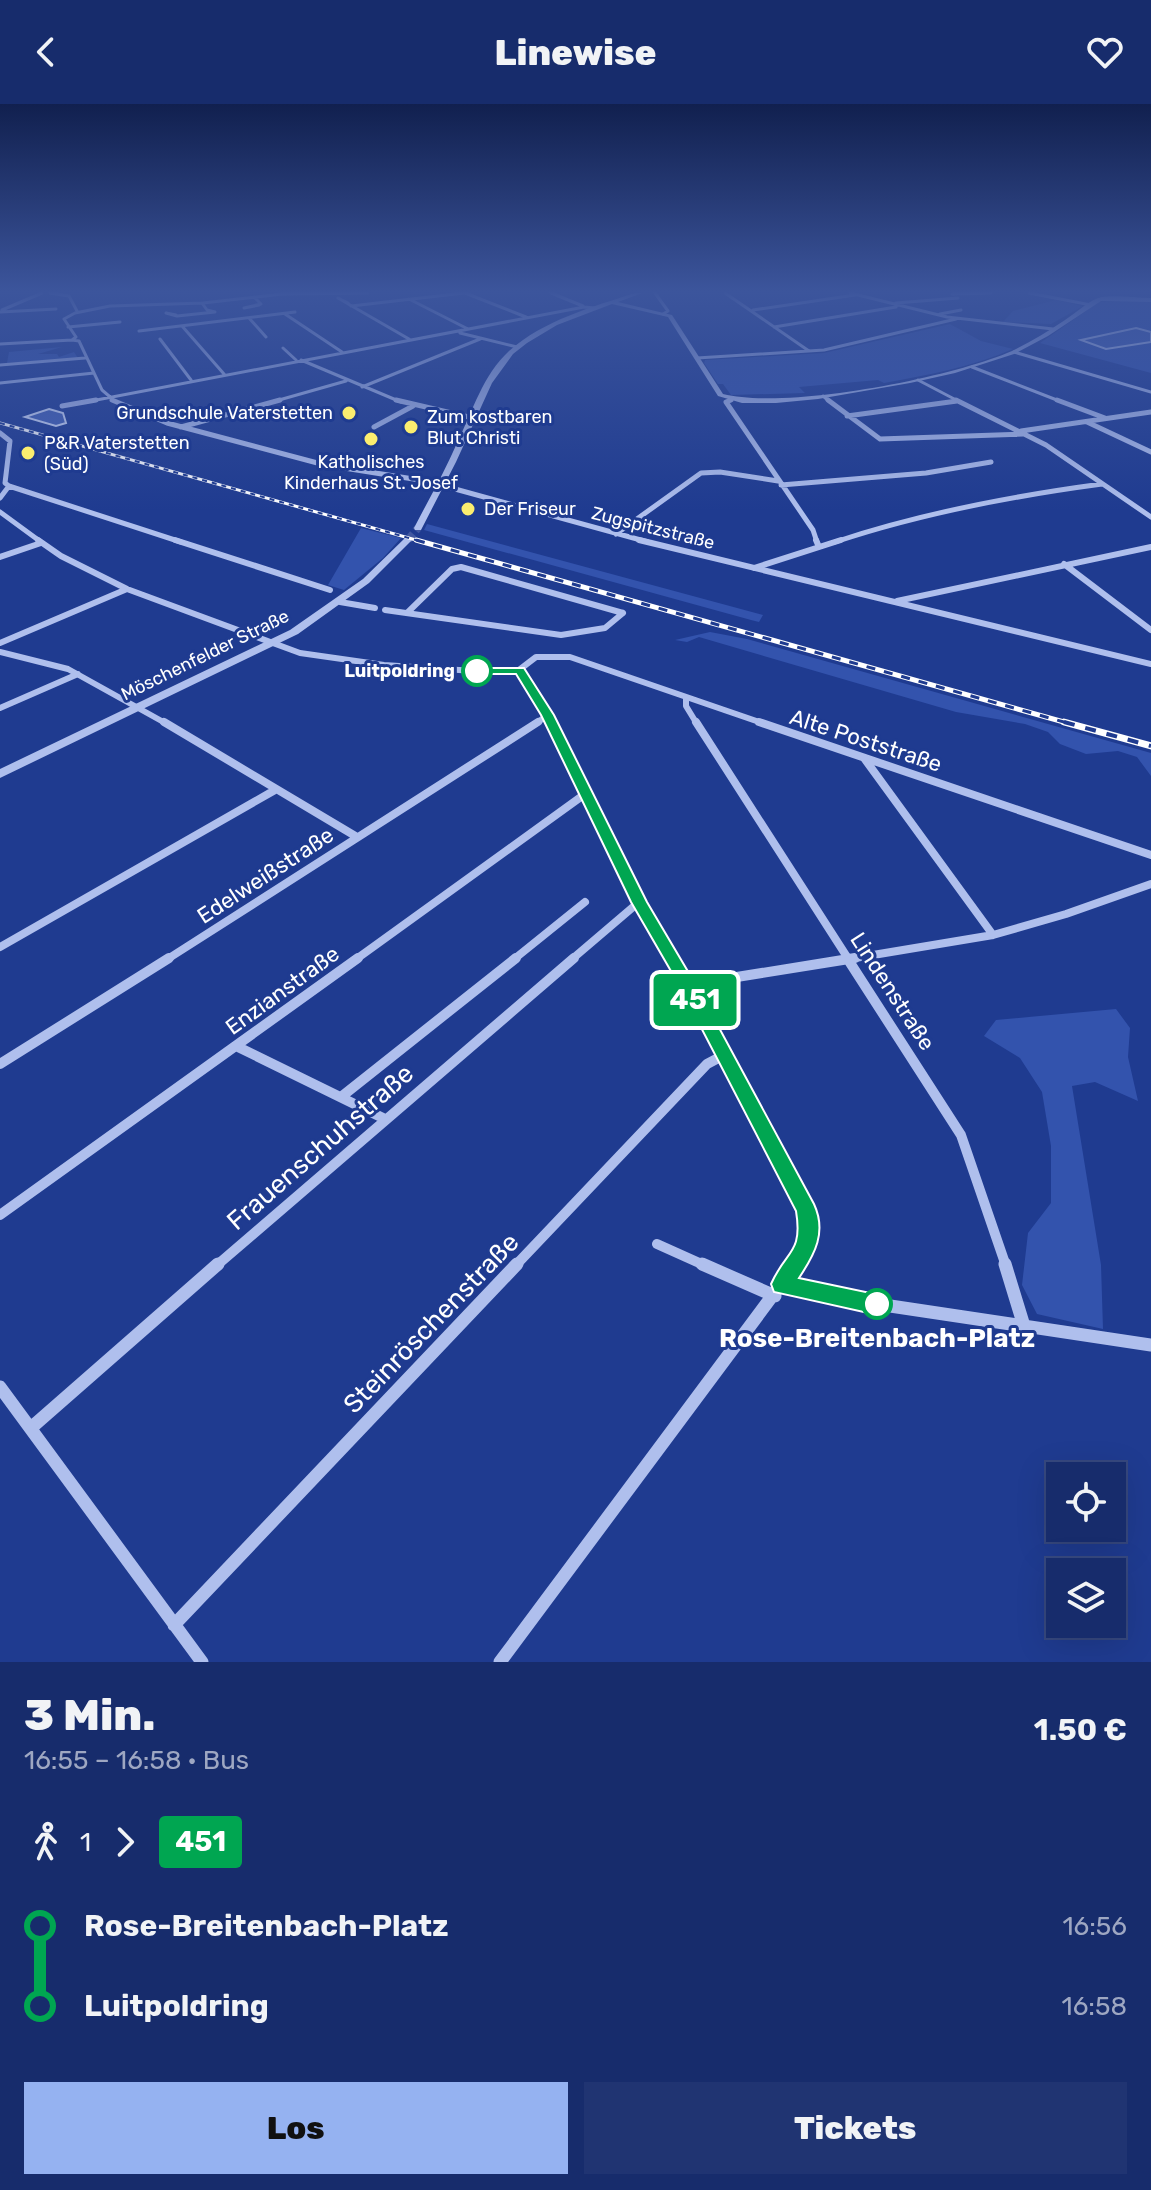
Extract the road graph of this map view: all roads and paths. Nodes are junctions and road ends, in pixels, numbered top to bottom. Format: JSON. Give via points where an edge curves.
{"nodes":[{"id":1,"x":90,"y":366,"type":"edge"},
{"id":2,"x":180,"y":366,"type":"edge"},
{"id":3,"x":217,"y":366,"type":"edge"},
{"id":4,"x":268,"y":366,"type":"edge"},
{"id":5,"x":312,"y":366,"type":"edge"},
{"id":6,"x":414,"y":366,"type":"edge"},
{"id":7,"x":501,"y":366,"type":"edge"},
{"id":8,"x":702,"y":366,"type":"edge"},
{"id":9,"x":976,"y":366,"type":"edge"},
{"id":10,"x":1061,"y":366,"type":"edge"},
{"id":11,"x":972,"y":367,"type":"junction"},
{"id":12,"x":94,"y":373,"type":"junction"},
{"id":13,"x":224,"y":374,"type":"junction"},
{"id":14,"x":191,"y":380,"type":"junction"},
{"id":15,"x":347,"y":380,"type":"junction"},
{"id":16,"x":918,"y":380,"type":"junction"},
{"id":17,"x":0,"y":383,"type":"edge"},
{"id":18,"x":362,"y":387,"type":"junction"},
{"id":19,"x":1151,"y":392,"type":"edge"},
{"id":20,"x":107,"y":395,"type":"junction"},
{"id":21,"x":823,"y":396,"type":"junction"},
{"id":22,"x":732,"y":399,"type":"junction"},
{"id":23,"x":958,"y":401,"type":"junction"},
{"id":24,"x":62,"y":406,"type":"dead end"},
{"id":25,"x":413,"y":406,"type":"junction"},
{"id":26,"x":430,"y":411,"type":"junction"},
{"id":27,"x":474,"y":413,"type":"junction"},
{"id":28,"x":1149,"y":413,"type":"edge"},
{"id":29,"x":847,"y":416,"type":"junction"},
{"id":30,"x":1105,"y":418,"type":"junction"},
{"id":31,"x":1086,"y":421,"type":"junction"},
{"id":32,"x":181,"y":427,"type":"junction"},
{"id":33,"x":374,"y":427,"type":"dead end"},
{"id":34,"x":1023,"y":432,"type":"junction"},
{"id":35,"x":0,"y":433,"type":"edge"},
{"id":36,"x":1151,"y":452,"type":"edge"},
{"id":37,"x":991,"y":462,"type":"dead end"},
{"id":38,"x":9,"y":464,"type":"junction"},
{"id":39,"x":0,"y":467,"type":"edge"},
{"id":40,"x":780,"y":483,"type":"junction"},
{"id":41,"x":1102,"y":484,"type":"junction"},
{"id":42,"x":9,"y":486,"type":"junction"},
{"id":43,"x":441,"y":486,"type":"junction"},
{"id":44,"x":0,"y":498,"type":"edge"},
{"id":45,"x":0,"y":512,"type":"edge"},
{"id":46,"x":1151,"y":517,"type":"edge"},
{"id":47,"x":418,"y":528,"type":"tunnel mouth"},
{"id":48,"x":616,"y":534,"type":"junction"},
{"id":49,"x":408,"y":540,"type":"tunnel mouth"},
{"id":50,"x":41,"y":543,"type":"junction"},
{"id":51,"x":819,"y":547,"type":"junction"},
{"id":52,"x":1151,"y":547,"type":"edge"},
{"id":53,"x":0,"y":557,"type":"edge"},
{"id":54,"x":1064,"y":564,"type":"junction"},
{"id":55,"x":754,"y":568,"type":"junction"},
{"id":56,"x":127,"y":589,"type":"junction"},
{"id":57,"x":330,"y":590,"type":"dead end"},
{"id":58,"x":340,"y":602,"type":"junction"},
{"id":59,"x":896,"y":602,"type":"junction"},
{"id":60,"x":375,"y":608,"type":"dead end"},
{"id":61,"x":385,"y":610,"type":"dead end"},
{"id":62,"x":407,"y":613,"type":"junction"},
{"id":63,"x":1151,"y":618,"type":"edge"},
{"id":64,"x":1137,"y":619,"type":"junction"},
{"id":65,"x":1151,"y":630,"type":"edge"},
{"id":66,"x":0,"y":643,"type":"edge"},
{"id":67,"x":272,"y":643,"type":"junction"},
{"id":68,"x":0,"y":652,"type":"edge"},
{"id":69,"x":1151,"y":664,"type":"edge"},
{"id":70,"x":519,"y":670,"type":"junction"},
{"id":71,"x":78,"y":674,"type":"junction"},
{"id":72,"x":686,"y":699,"type":"junction"},
{"id":73,"x":0,"y":708,"type":"edge"},
{"id":74,"x":139,"y":708,"type":"junction"},
{"id":75,"x":548,"y":715,"type":"junction"},
{"id":76,"x":863,"y":758,"type":"junction"},
{"id":77,"x":0,"y":774,"type":"edge"},
{"id":78,"x":275,"y":790,"type":"junction"},
{"id":79,"x":585,"y":794,"type":"junction"},
{"id":80,"x":357,"y":837,"type":"junction"},
{"id":81,"x":1151,"y":855,"type":"edge"},
{"id":82,"x":1151,"y":884,"type":"edge"},
{"id":83,"x":585,"y":902,"type":"dead end"},
{"id":84,"x":639,"y":902,"type":"junction"},
{"id":85,"x":993,"y":935,"type":"junction"},
{"id":86,"x":0,"y":947,"type":"edge"},
{"id":87,"x":849,"y":959,"type":"junction"},
{"id":88,"x":687,"y":985,"type":"junction"},
{"id":89,"x":236,"y":1046,"type":"junction"},
{"id":90,"x":724,"y":1055,"type":"junction"},
{"id":91,"x":0,"y":1064,"type":"edge"},
{"id":92,"x":341,"y":1097,"type":"junction"},
{"id":93,"x":385,"y":1119,"type":"junction"},
{"id":94,"x":0,"y":1215,"type":"edge"},
{"id":95,"x":657,"y":1244,"type":"dead end"},
{"id":96,"x":778,"y":1290,"type":"junction"},
{"id":97,"x":1024,"y":1326,"type":"junction"},
{"id":98,"x":1151,"y":1345,"type":"edge"},
{"id":99,"x":0,"y":1387,"type":"edge"},
{"id":100,"x":32,"y":1427,"type":"junction"},
{"id":101,"x":174,"y":1625,"type":"junction"},
{"id":102,"x":202,"y":1662,"type":"edge"},
{"id":103,"x":500,"y":1662,"type":"edge"}],
"edges":[{"from":1,"to":12,"type":"street"},
{"from":2,"to":14,"type":"street"},
{"from":3,"to":13,"type":"street"},
{"from":4,"to":13,"type":"street"},
{"from":5,"to":15,"type":"street"},
{"from":6,"to":18,"type":"street"},
{"from":7,"to":27,"type":"street"},
{"from":8,"to":22,"type":"street","via":[[720,395]]},
{"from":9,"to":11,"type":"street"},
{"from":10,"to":19,"type":"street"},
{"from":11,"to":16,"type":"street"},
{"from":11,"to":30,"type":"street"},
{"from":12,"to":17,"type":"street"},
{"from":12,"to":20,"type":"street"},
{"from":13,"to":14,"type":"street"},
{"from":14,"to":20,"type":"street"},
{"from":15,"to":18,"type":"street"},
{"from":15,"to":32,"type":"street"},
{"from":16,"to":21,"type":"street"},
{"from":16,"to":23,"type":"street"},
{"from":18,"to":25,"type":"street"},
{"from":20,"to":24,"type":"street"},
{"from":20,"to":32,"type":"street","name":"Zugspitzstraße","via":[[140,414]]},
{"from":21,"to":22,"type":"street"},
{"from":21,"to":29,"type":"street"},
{"from":22,"to":40,"type":"street","via":[[726,402]]},
{"from":23,"to":29,"type":"street"},
{"from":23,"to":34,"type":"street"},
{"from":25,"to":26,"type":"street"},
{"from":25,"to":33,"type":"street"},
{"from":26,"to":27,"type":"street"},
{"from":26,"to":27,"type":"street"},
{"from":27,"to":43,"type":"street"},
{"from":28,"to":30,"type":"street"},
{"from":29,"to":34,"type":"street","via":[[875,437],[890,440]]},
{"from":30,"to":31,"type":"street"},
{"from":31,"to":34,"type":"street"},
{"from":31,"to":36,"type":"street"},
{"from":32,"to":43,"type":"street","name":"Zugspitzstraße","via":[[309,461]]},
{"from":34,"to":41,"type":"street"},
{"from":35,"to":38,"type":"street","via":[[10,441]]},
{"from":37,"to":40,"type":"street","via":[[926,473]]},
{"from":38,"to":39,"type":"street"},
{"from":38,"to":42,"type":"street"},
{"from":40,"to":48,"type":"street","via":[[718,471],[701,473]]},
{"from":40,"to":51,"type":"street"},
{"from":41,"to":46,"type":"street"},
{"from":41,"to":51,"type":"street","via":[[1011,497]]},
{"from":42,"to":44,"type":"street"},
{"from":42,"to":57,"type":"street"},
{"from":43,"to":47,"type":"street"},
{"from":43,"to":48,"type":"street","name":"Zugspitzstraße"},
{"from":45,"to":50,"type":"street"},
{"from":48,"to":55,"type":"street","name":"Zugspitzstraße"},
{"from":49,"to":58,"type":"street","name":"Möschenfelder Straße"},
{"from":50,"to":53,"type":"street"},
{"from":50,"to":56,"type":"street"},
{"from":51,"to":55,"type":"street"},
{"from":52,"to":54,"type":"street"},
{"from":54,"to":59,"type":"street"},
{"from":54,"to":64,"type":"street"},
{"from":55,"to":59,"type":"street","name":"Zugspitzstraße"},
{"from":56,"to":66,"type":"street"},
{"from":56,"to":67,"type":"street"},
{"from":58,"to":60,"type":"street"},
{"from":58,"to":67,"type":"street","name":"Möschenfelder Straße"},
{"from":59,"to":69,"type":"street","name":"Zugspitzstraße"},
{"from":61,"to":62,"type":"street"},
{"from":62,"to":62,"type":"street","via":[[452,569],[461,567],[623,613],[605,628],[561,635]]},
{"from":63,"to":64,"type":"street"},
{"from":64,"to":65,"type":"street"},
{"from":67,"to":70,"type":"street","via":[[310,656],[384,665]]},
{"from":67,"to":74,"type":"street","name":"Möschenfelder Straße"},
{"from":68,"to":71,"type":"street"},
{"from":70,"to":72,"type":"street","name":"Alte Poststraße","via":[[536,657],[570,657]]},
{"from":70,"to":75,"type":"street"},
{"from":71,"to":73,"type":"street"},
{"from":71,"to":74,"type":"street"},
{"from":72,"to":76,"type":"street","name":"Alte Poststraße"},
{"from":72,"to":87,"type":"street","name":"Lindenstraße"},
{"from":74,"to":77,"type":"street","name":"Möschenfelder Straße"},
{"from":74,"to":78,"type":"street"},
{"from":75,"to":79,"type":"street"},
{"from":75,"to":80,"type":"street","name":"Edelweißstraße"},
{"from":76,"to":81,"type":"street","name":"Alte Poststraße"},
{"from":76,"to":85,"type":"street"},
{"from":78,"to":80,"type":"street"},
{"from":78,"to":86,"type":"street"},
{"from":79,"to":84,"type":"street"},
{"from":79,"to":89,"type":"street","name":"Enzianstraße"},
{"from":80,"to":91,"type":"street","name":"Edelweißstraße"},
{"from":82,"to":85,"type":"street"},
{"from":83,"to":92,"type":"street"},
{"from":84,"to":88,"type":"street"},
{"from":84,"to":93,"type":"street","name":"Frauenschuhstraße"},
{"from":85,"to":87,"type":"street"},
{"from":87,"to":88,"type":"street"},
{"from":87,"to":97,"type":"street","name":"Lindenstraße","via":[[961,1135]]},
{"from":88,"to":90,"type":"street"},
{"from":89,"to":92,"type":"street"},
{"from":89,"to":94,"type":"street","name":"Enzianstraße"},
{"from":90,"to":96,"type":"street","via":[[806,1210],[807,1248]]},
{"from":90,"to":101,"type":"street","name":"Steinröschenstraße","via":[[707,1064]]},
{"from":92,"to":93,"type":"street"},
{"from":93,"to":100,"type":"street","name":"Frauenschuhstraße"},
{"from":95,"to":96,"type":"street"},
{"from":96,"to":97,"type":"street"},
{"from":96,"to":103,"type":"street"},
{"from":97,"to":98,"type":"street"},
{"from":99,"to":100,"type":"street"},
{"from":100,"to":101,"type":"street"},
{"from":101,"to":102,"type":"street"}]}
